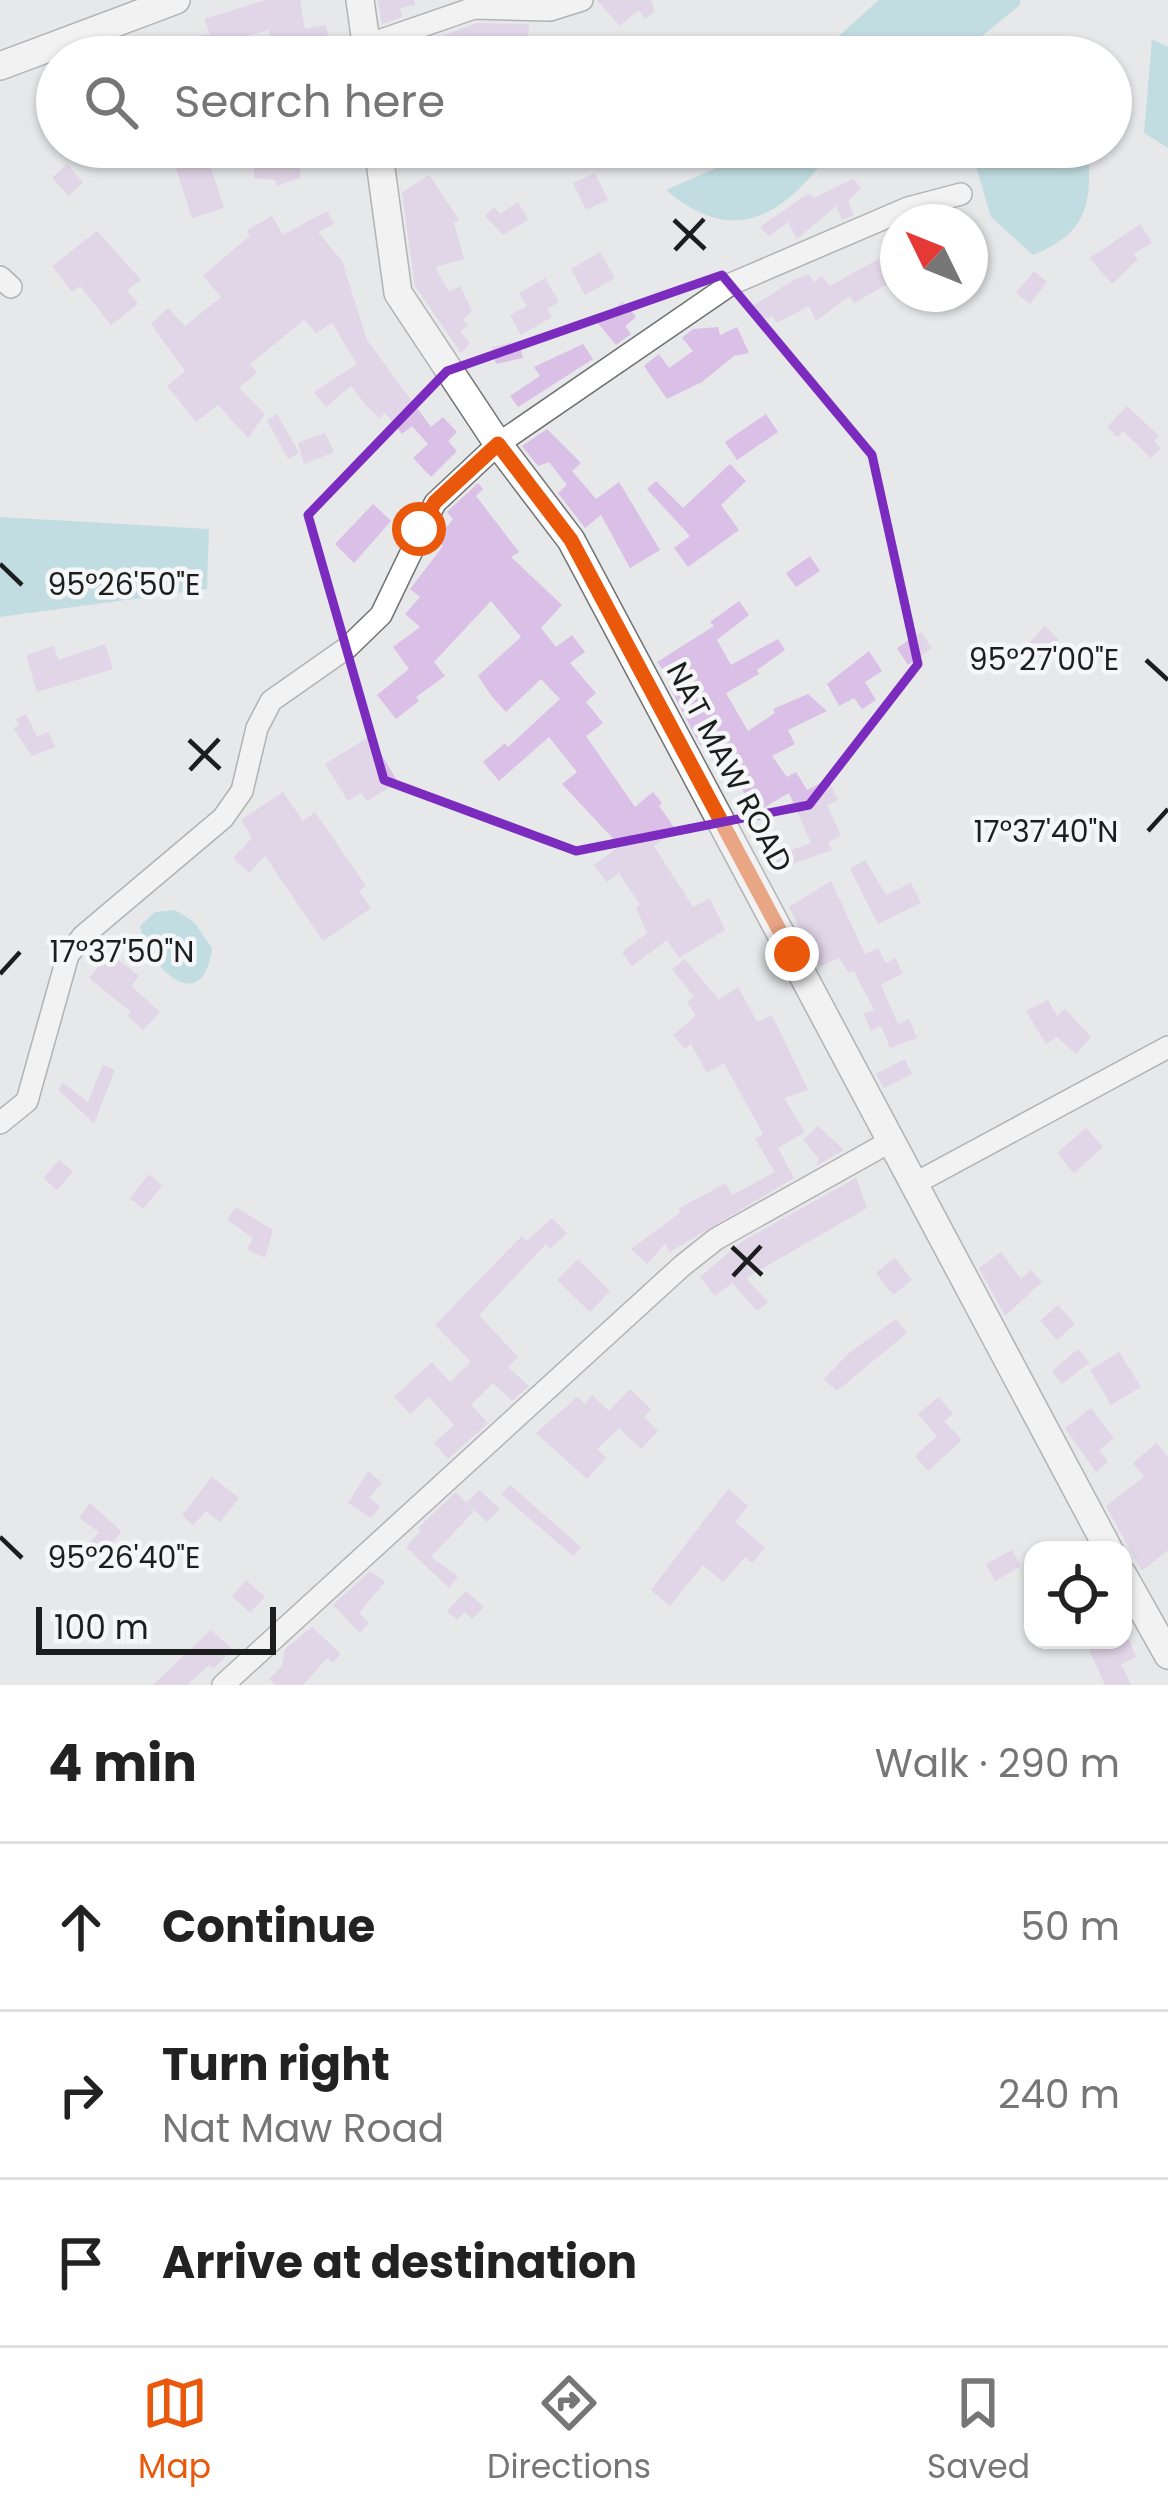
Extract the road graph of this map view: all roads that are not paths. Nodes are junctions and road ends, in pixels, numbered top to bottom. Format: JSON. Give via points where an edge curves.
{"nodes":[{"id":1,"x":176,"y":0,"type":"edge"},
{"id":2,"x":582,"y":0,"type":"edge"},
{"id":3,"x":362,"y":2,"type":"edge"},
{"id":4,"x":80,"y":36,"type":"edge"},
{"id":5,"x":366,"y":36,"type":"edge"},
{"id":6,"x":405,"y":36,"type":"edge"},
{"id":7,"x":36,"y":52,"type":"edge"},
{"id":8,"x":0,"y":66,"type":"edge"},
{"id":9,"x":381,"y":168,"type":"edge"},
{"id":10,"x":961,"y":194,"type":"dead end"},
{"id":11,"x":498,"y":444,"type":"junction"},
{"id":12,"x":1168,"y":1047,"type":"edge"},
{"id":13,"x":0,"y":1123,"type":"edge"},
{"id":14,"x":891,"y":1142,"type":"junction"},
{"id":15,"x":914,"y":1184,"type":"junction"},
{"id":16,"x":1104,"y":1541,"type":"edge"},
{"id":17,"x":1132,"y":1591,"type":"edge"},
{"id":18,"x":1168,"y":1655,"type":"edge"},
{"id":19,"x":224,"y":1685,"type":"edge"}],
"edges":[{"from":1,"to":4,"type":"main road"},
{"from":2,"to":6,"type":"street","via":[[550,10],[474,8]]},
{"from":3,"to":5,"type":"main road"},
{"from":7,"to":8,"type":"main road"},
{"from":9,"to":11,"type":"main road","name":"NAT MAW ROAD","via":[[398,293]]},
{"from":10,"to":11,"type":"street","via":[[908,208],[730,284]]},
{"from":11,"to":13,"type":"street","via":[[435,502],[381,615],[272,700],[242,791],[224,818],[68,956],[27,1101]]},
{"from":11,"to":14,"type":"main road","name":"NAT MAW ROAD","via":[[571,540]]},
{"from":12,"to":15,"type":"street"},
{"from":14,"to":15,"type":"main road","name":"NAT MAW ROAD"},
{"from":14,"to":19,"type":"street","via":[[682,1266]]},
{"from":15,"to":16,"type":"main road","name":"NAT MAW ROAD"},
{"from":17,"to":18,"type":"main road"}]}
